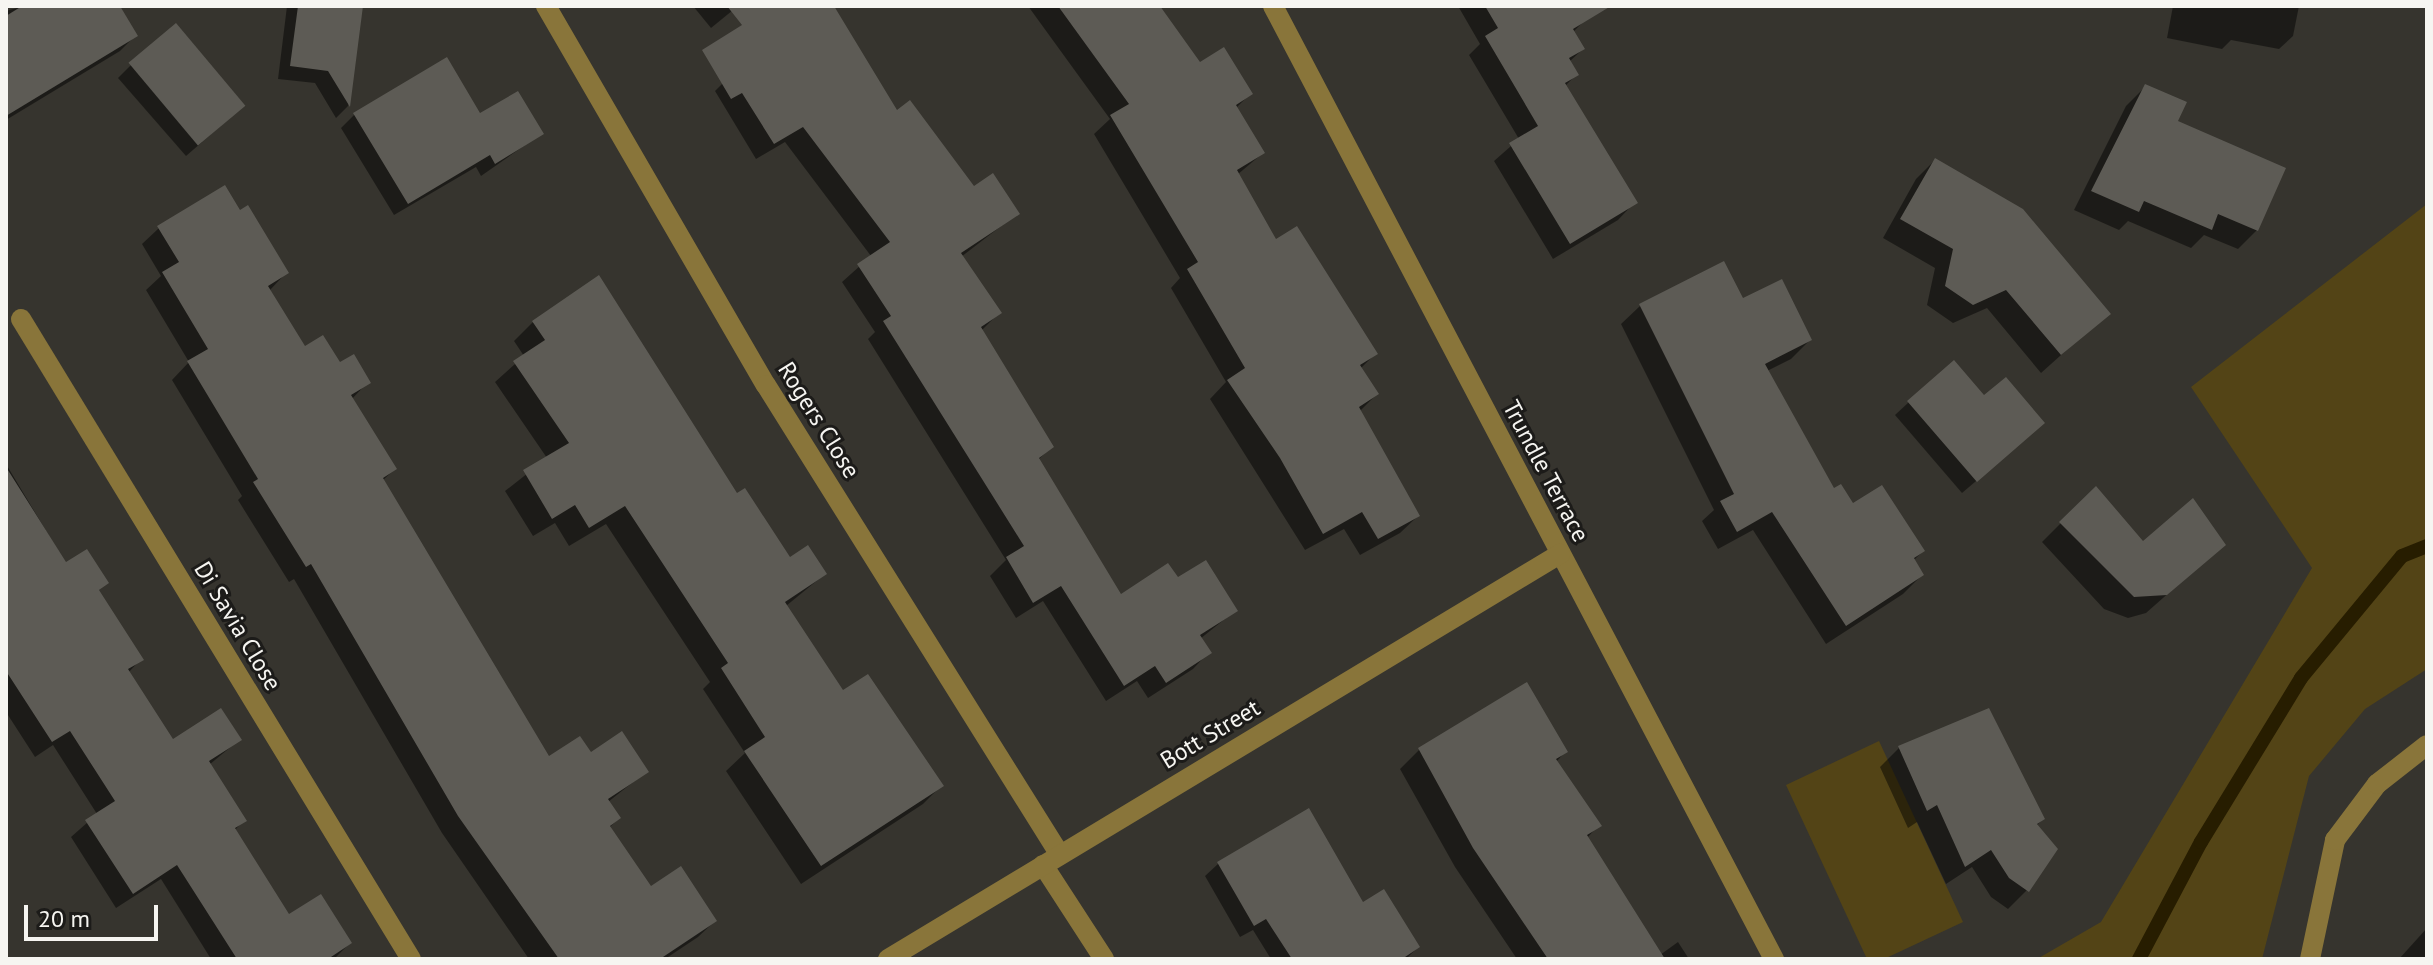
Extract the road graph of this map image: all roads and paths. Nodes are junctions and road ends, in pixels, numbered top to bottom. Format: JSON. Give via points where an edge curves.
{"nodes":[{"id":1,"x":546,"y":6,"type":"edge"},
{"id":2,"x":1273,"y":6,"type":"edge"},
{"id":3,"x":21,"y":319,"type":"dead end"},
{"id":4,"x":1560,"y":554,"type":"junction"},
{"id":5,"x":2427,"y":745,"type":"edge"},
{"id":6,"x":1052,"y":860,"type":"junction"},
{"id":7,"x":411,"y":959,"type":"edge"},
{"id":8,"x":888,"y":959,"type":"edge"},
{"id":9,"x":1104,"y":959,"type":"edge"},
{"id":10,"x":1774,"y":959,"type":"edge"},
{"id":11,"x":2310,"y":959,"type":"edge"}],
"edges":[{"from":1,"to":6,"type":"street","name":"Rogers Close"},
{"from":2,"to":4,"type":"street","name":"Trundle Terrace"},
{"from":3,"to":7,"type":"street","name":"Di Savia Close"},
{"from":4,"to":6,"type":"street","name":"Bott Street"},
{"from":4,"to":10,"type":"street","name":"Trundle Terrace"},
{"from":5,"to":11,"type":"street","via":[[2377,784],[2335,840]]},
{"from":6,"to":8,"type":"street","name":"Bott Street"},
{"from":6,"to":9,"type":"street","name":"Rogers Close"}]}
